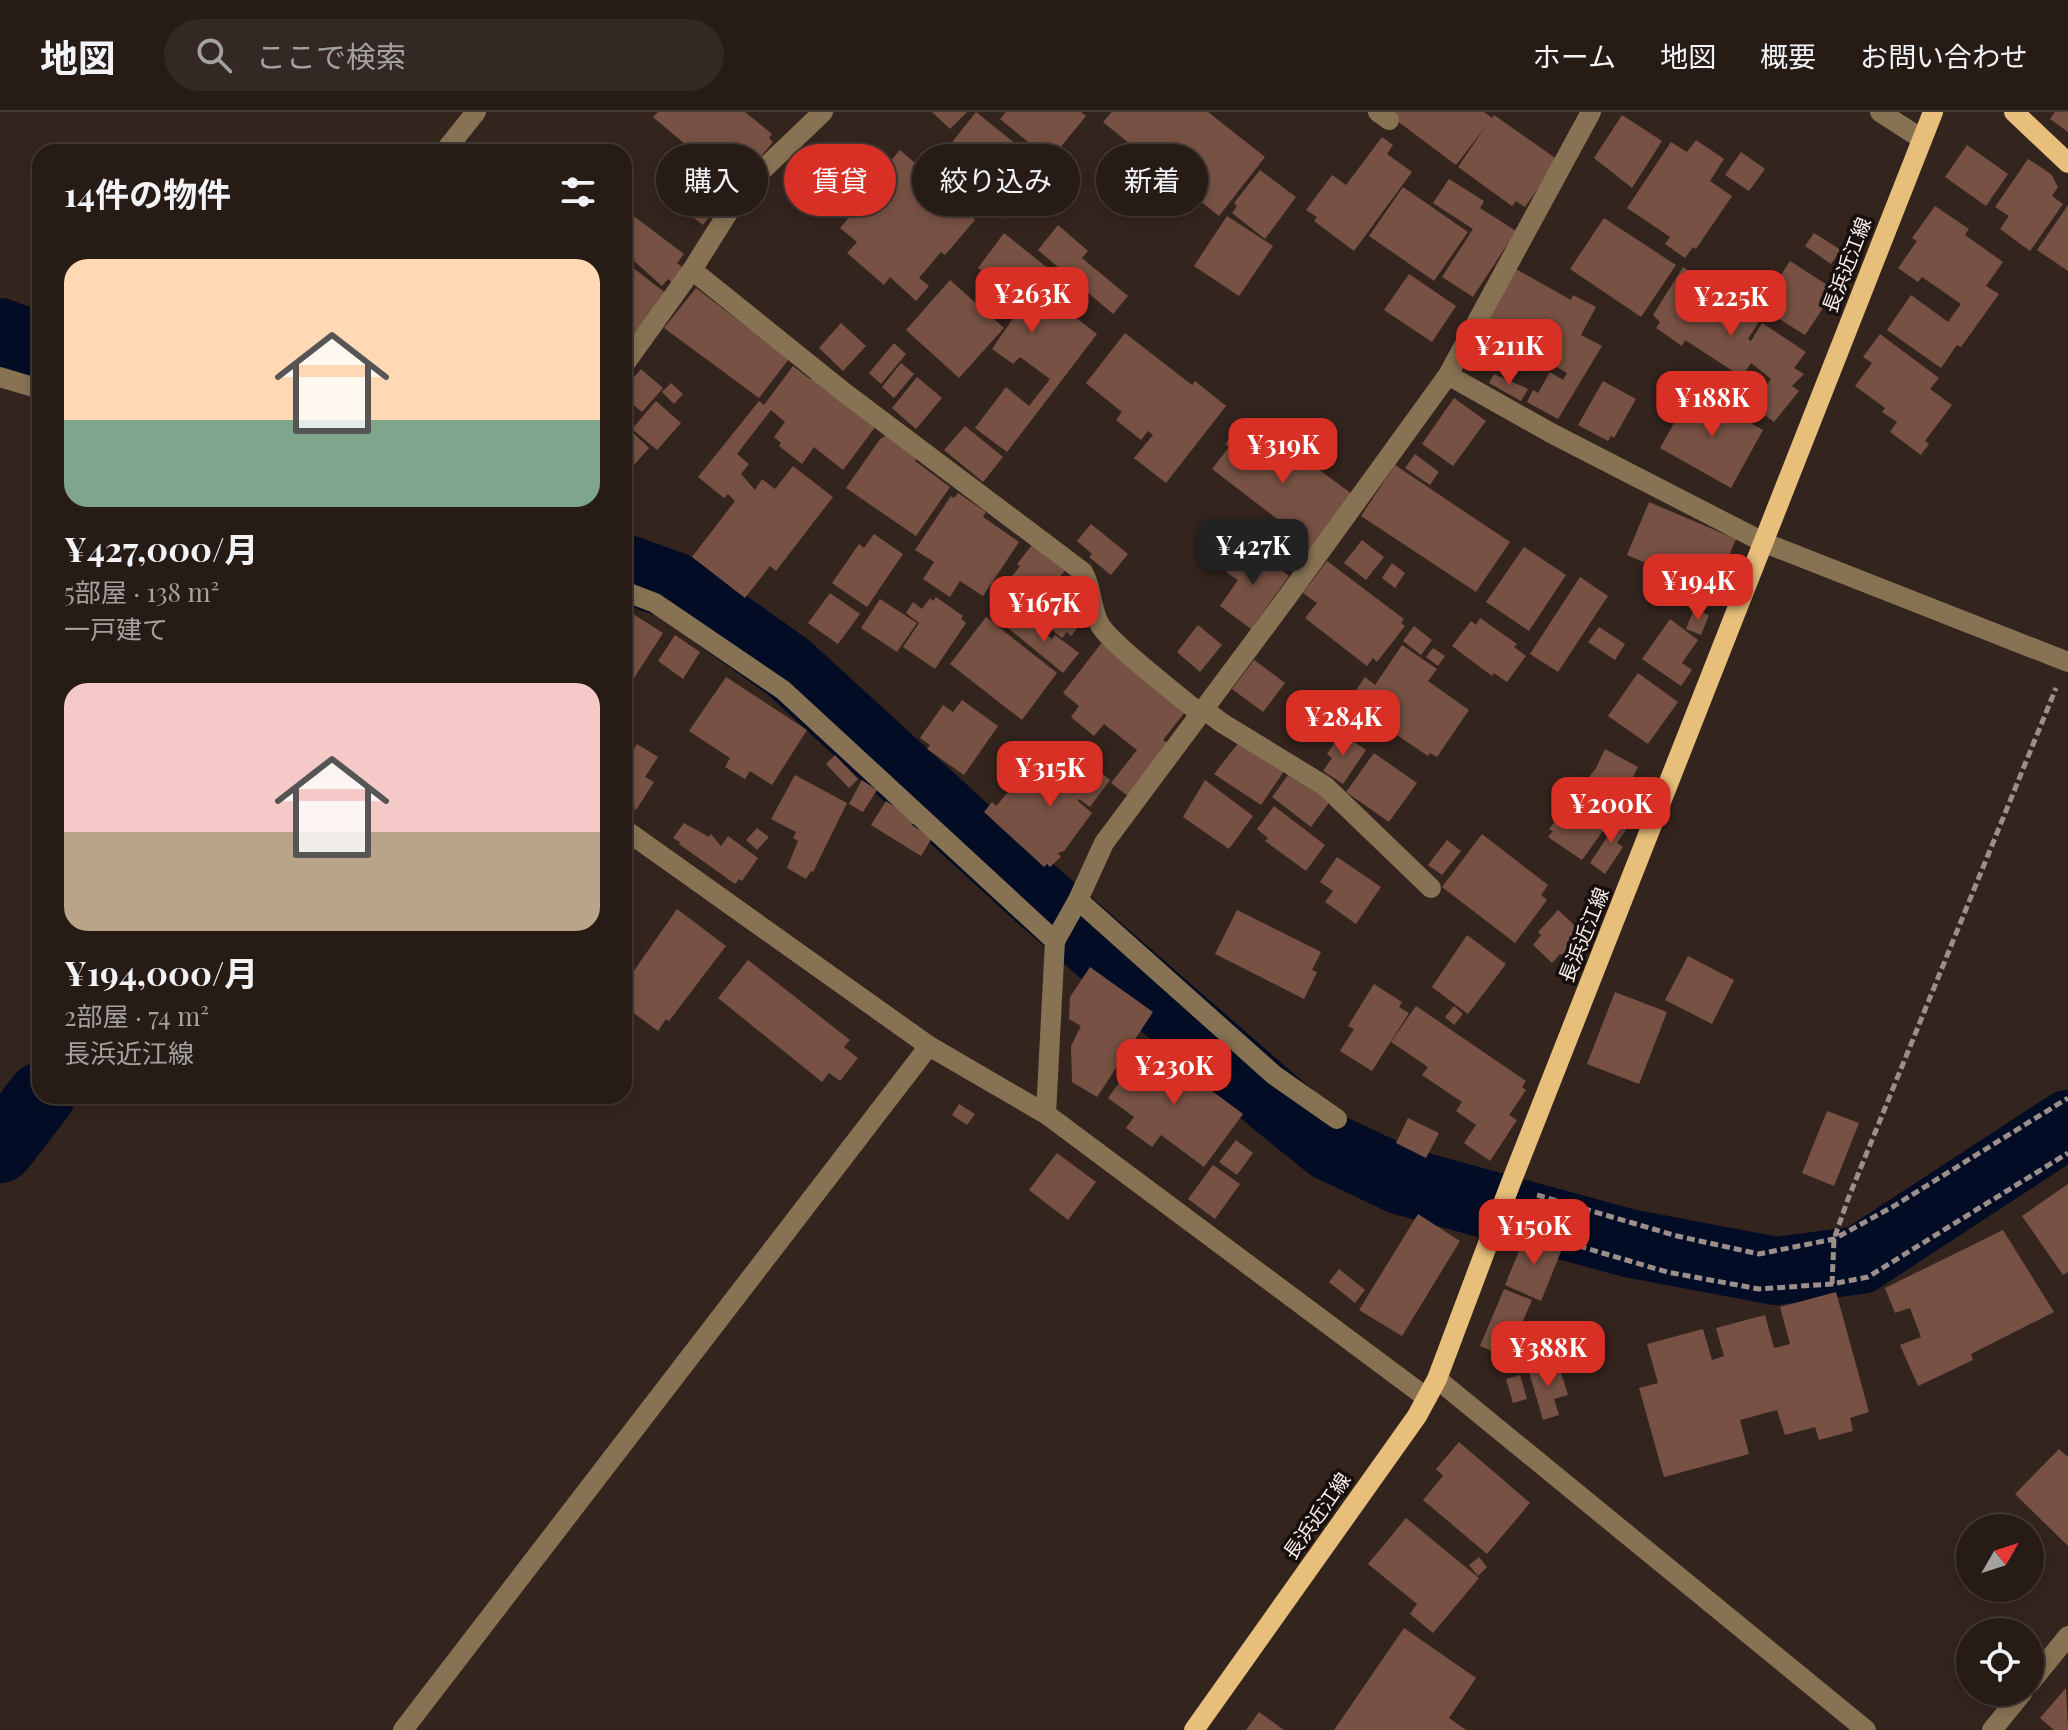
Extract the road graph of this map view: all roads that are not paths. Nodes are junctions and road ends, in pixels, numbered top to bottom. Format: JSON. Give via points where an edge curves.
{"nodes":[{"id":1,"x":476,"y":112,"type":"edge"},
{"id":2,"x":823,"y":112,"type":"edge"},
{"id":3,"x":1591,"y":112,"type":"edge"},
{"id":4,"x":1880,"y":112,"type":"edge"},
{"id":5,"x":1933,"y":112,"type":"edge"},
{"id":6,"x":2014,"y":112,"type":"edge"},
{"id":7,"x":1922,"y":139,"type":"junction"},
{"id":8,"x":450,"y":144,"type":"edge"},
{"id":9,"x":2068,"y":163,"type":"edge"},
{"id":10,"x":692,"y":270,"type":"junction"},
{"id":11,"x":632,"y":354,"type":"edge"},
{"id":12,"x":1448,"y":375,"type":"junction"},
{"id":13,"x":0,"y":377,"type":"edge"},
{"id":14,"x":32,"y":387,"type":"edge"},
{"id":15,"x":1765,"y":543,"type":"junction"},
{"id":16,"x":632,"y":594,"type":"edge"},
{"id":17,"x":2067,"y":662,"type":"edge"},
{"id":18,"x":1200,"y":710,"type":"junction"},
{"id":19,"x":632,"y":835,"type":"edge"},
{"id":20,"x":1431,"y":888,"type":"dead end"},
{"id":21,"x":1077,"y":903,"type":"junction"},
{"id":22,"x":1058,"y":936,"type":"junction"},
{"id":23,"x":929,"y":1046,"type":"junction"},
{"id":24,"x":1046,"y":1114,"type":"junction"},
{"id":25,"x":1337,"y":1119,"type":"dead end"},
{"id":26,"x":1437,"y":1379,"type":"junction"},
{"id":27,"x":1427,"y":1398,"type":"junction"},
{"id":28,"x":2068,"y":1636,"type":"edge"},
{"id":29,"x":2044,"y":1666,"type":"edge"},
{"id":30,"x":2012,"y":1706,"type":"edge"},
{"id":31,"x":403,"y":1730,"type":"edge"},
{"id":32,"x":1194,"y":1730,"type":"edge"},
{"id":33,"x":1866,"y":1730,"type":"edge"},
{"id":34,"x":1992,"y":1730,"type":"edge"}],
"edges":[{"from":1,"to":8,"type":"street"},
{"from":2,"to":10,"type":"street","via":[[738,197]]},
{"from":3,"to":12,"type":"street"},
{"from":4,"to":7,"type":"street"},
{"from":5,"to":7,"type":"main road","name":"長浜近江線"},
{"from":6,"to":9,"type":"main road"},
{"from":7,"to":15,"type":"main road","name":"長浜近江線"},
{"from":10,"to":11,"type":"street"},
{"from":10,"to":18,"type":"street","via":[[1083,572],[1102,629]]},
{"from":12,"to":15,"type":"street"},
{"from":12,"to":18,"type":"street"},
{"from":13,"to":14,"type":"street"},
{"from":15,"to":17,"type":"street"},
{"from":15,"to":26,"type":"main road","name":"長浜近江線"},
{"from":16,"to":22,"type":"street","via":[[655,603],[783,690]]},
{"from":18,"to":20,"type":"street","via":[[1325,786]]},
{"from":18,"to":21,"type":"street","via":[[1104,843]]},
{"from":19,"to":23,"type":"street"},
{"from":21,"to":22,"type":"street"},
{"from":21,"to":25,"type":"street","via":[[1274,1075]]},
{"from":22,"to":24,"type":"street"},
{"from":23,"to":24,"type":"street"},
{"from":23,"to":31,"type":"street"},
{"from":24,"to":27,"type":"street"},
{"from":26,"to":27,"type":"main road","name":"長浜近江線"},
{"from":26,"to":33,"type":"street"},
{"from":27,"to":32,"type":"main road","name":"長浜近江線"},
{"from":28,"to":29,"type":"street"},
{"from":30,"to":34,"type":"street"}]}
